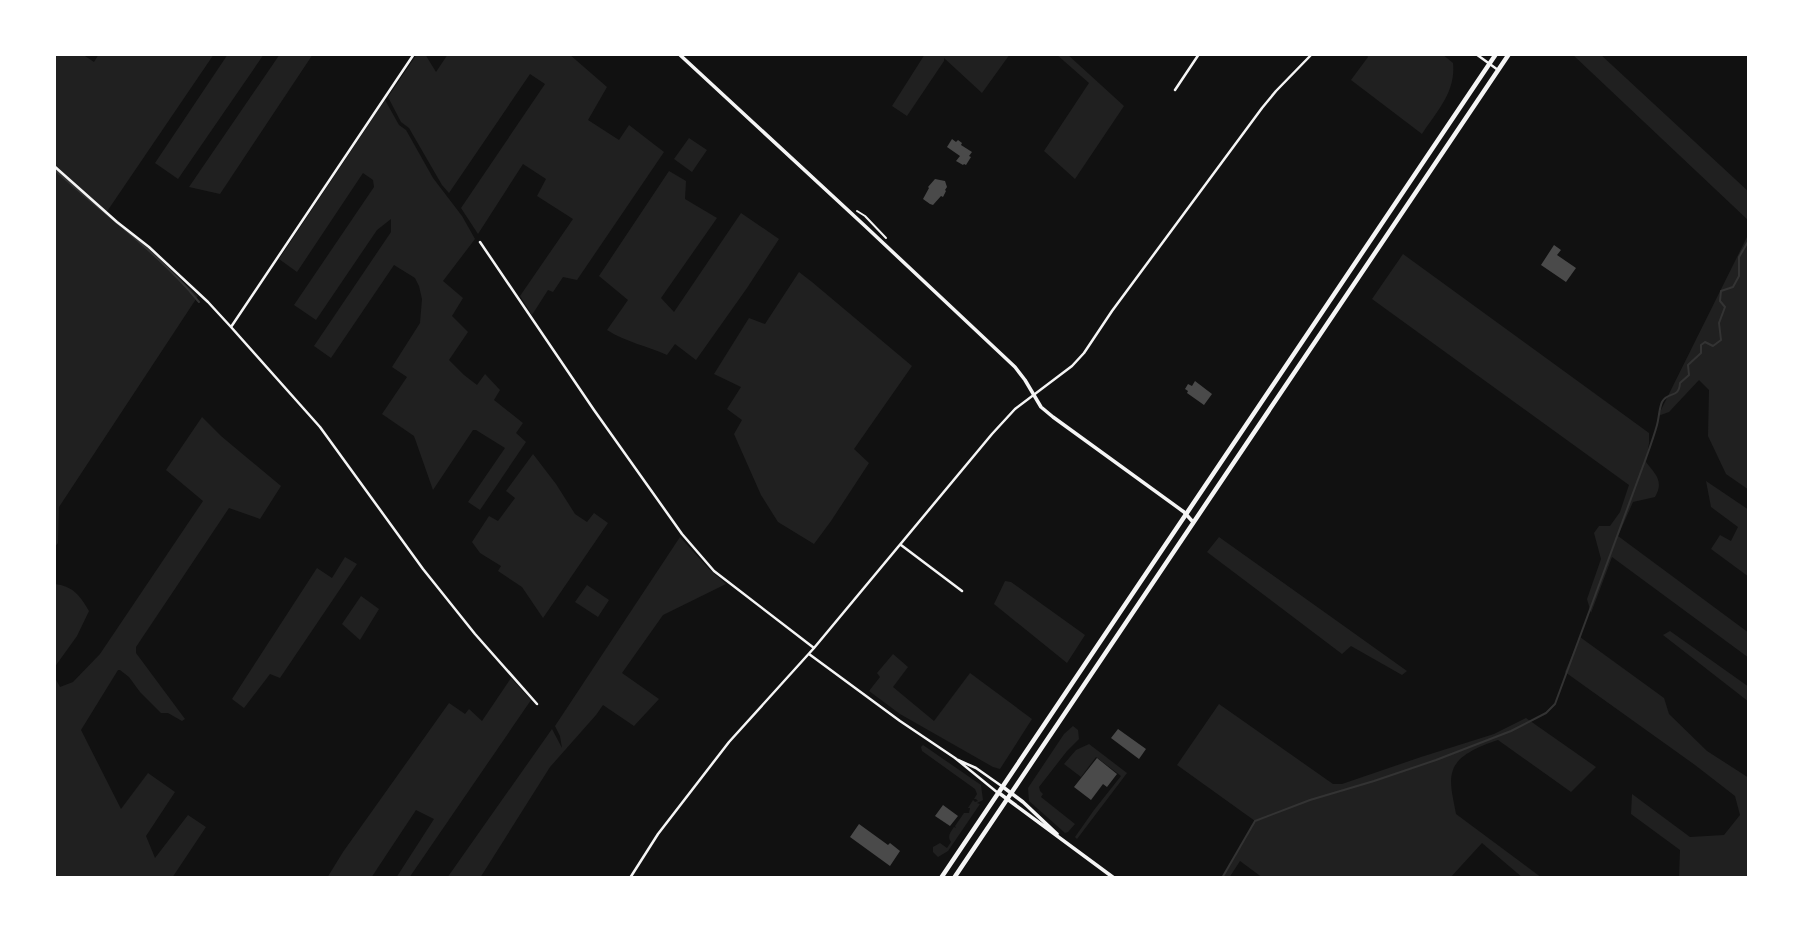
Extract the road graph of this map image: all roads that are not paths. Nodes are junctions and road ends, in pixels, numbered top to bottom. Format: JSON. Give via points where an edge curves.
{"nodes":[{"id":1,"x":414,"y":54,"type":"edge"},
{"id":2,"x":679,"y":54,"type":"edge"},
{"id":3,"x":1199,"y":54,"type":"edge"},
{"id":4,"x":1312,"y":54,"type":"edge"},
{"id":5,"x":1476,"y":54,"type":"edge"},
{"id":6,"x":1496,"y":54,"type":"edge"},
{"id":7,"x":1508,"y":54,"type":"edge"},
{"id":8,"x":1490,"y":64,"type":"junction"},
{"id":9,"x":1498,"y":70,"type":"junction"},
{"id":10,"x":1175,"y":90,"type":"dead end"},
{"id":11,"x":54,"y":166,"type":"edge"},
{"id":12,"x":480,"y":242,"type":"dead end"},
{"id":13,"x":231,"y":327,"type":"junction"},
{"id":14,"x":1033,"y":394,"type":"junction"},
{"id":15,"x":1187,"y":514,"type":"junction"},
{"id":16,"x":1194,"y":523,"type":"junction"},
{"id":17,"x":900,"y":544,"type":"junction"},
{"id":18,"x":962,"y":591,"type":"dead end"},
{"id":19,"x":814,"y":648,"type":"junction"},
{"id":20,"x":809,"y":654,"type":"junction"},
{"id":21,"x":537,"y":704,"type":"dead end"},
{"id":22,"x":954,"y":758,"type":"junction"},
{"id":23,"x":1003,"y":787,"type":"junction"},
{"id":24,"x":999,"y":793,"type":"junction"},
{"id":25,"x":1012,"y":793,"type":"junction"},
{"id":26,"x":1008,"y":799,"type":"junction"},
{"id":27,"x":1064,"y":841,"type":"junction"},
{"id":28,"x":630,"y":878,"type":"edge"},
{"id":29,"x":941,"y":878,"type":"edge"},
{"id":30,"x":954,"y":878,"type":"edge"},
{"id":31,"x":1114,"y":878,"type":"edge"}],
"edges":[{"from":1,"to":13,"type":"street"},
{"from":2,"to":14,"type":"street","via":[[1015,367]]},
{"from":3,"to":10,"type":"street"},
{"from":4,"to":14,"type":"street","via":[[1262,108],[1084,353]]},
{"from":5,"to":8,"type":"street"},
{"from":6,"to":8,"type":"main road"},
{"from":7,"to":9,"type":"main road"},
{"from":8,"to":9,"type":"street"},
{"from":8,"to":15,"type":"main road"},
{"from":9,"to":16,"type":"main road"},
{"from":11,"to":13,"type":"street","via":[[149,247]]},
{"from":12,"to":19,"type":"street","via":[[689,542],[714,570]]},
{"from":13,"to":21,"type":"street","via":[[320,427],[423,569]]},
{"from":14,"to":15,"type":"street","via":[[1053,417]]},
{"from":14,"to":17,"type":"street","via":[[992,434]]},
{"from":15,"to":16,"type":"street"},
{"from":15,"to":23,"type":"main road"},
{"from":16,"to":25,"type":"main road"},
{"from":17,"to":18,"type":"street"},
{"from":17,"to":19,"type":"street"},
{"from":19,"to":20,"type":"street"},
{"from":20,"to":22,"type":"street"},
{"from":20,"to":28,"type":"street","via":[[729,742]]},
{"from":22,"to":23,"type":"street"},
{"from":22,"to":24,"type":"street"},
{"from":23,"to":24,"type":"main road"},
{"from":23,"to":25,"type":"street"},
{"from":24,"to":26,"type":"street"},
{"from":24,"to":29,"type":"main road"},
{"from":25,"to":26,"type":"main road"},
{"from":25,"to":27,"type":"street"},
{"from":26,"to":27,"type":"street"},
{"from":26,"to":30,"type":"main road"},
{"from":27,"to":31,"type":"street"}]}
